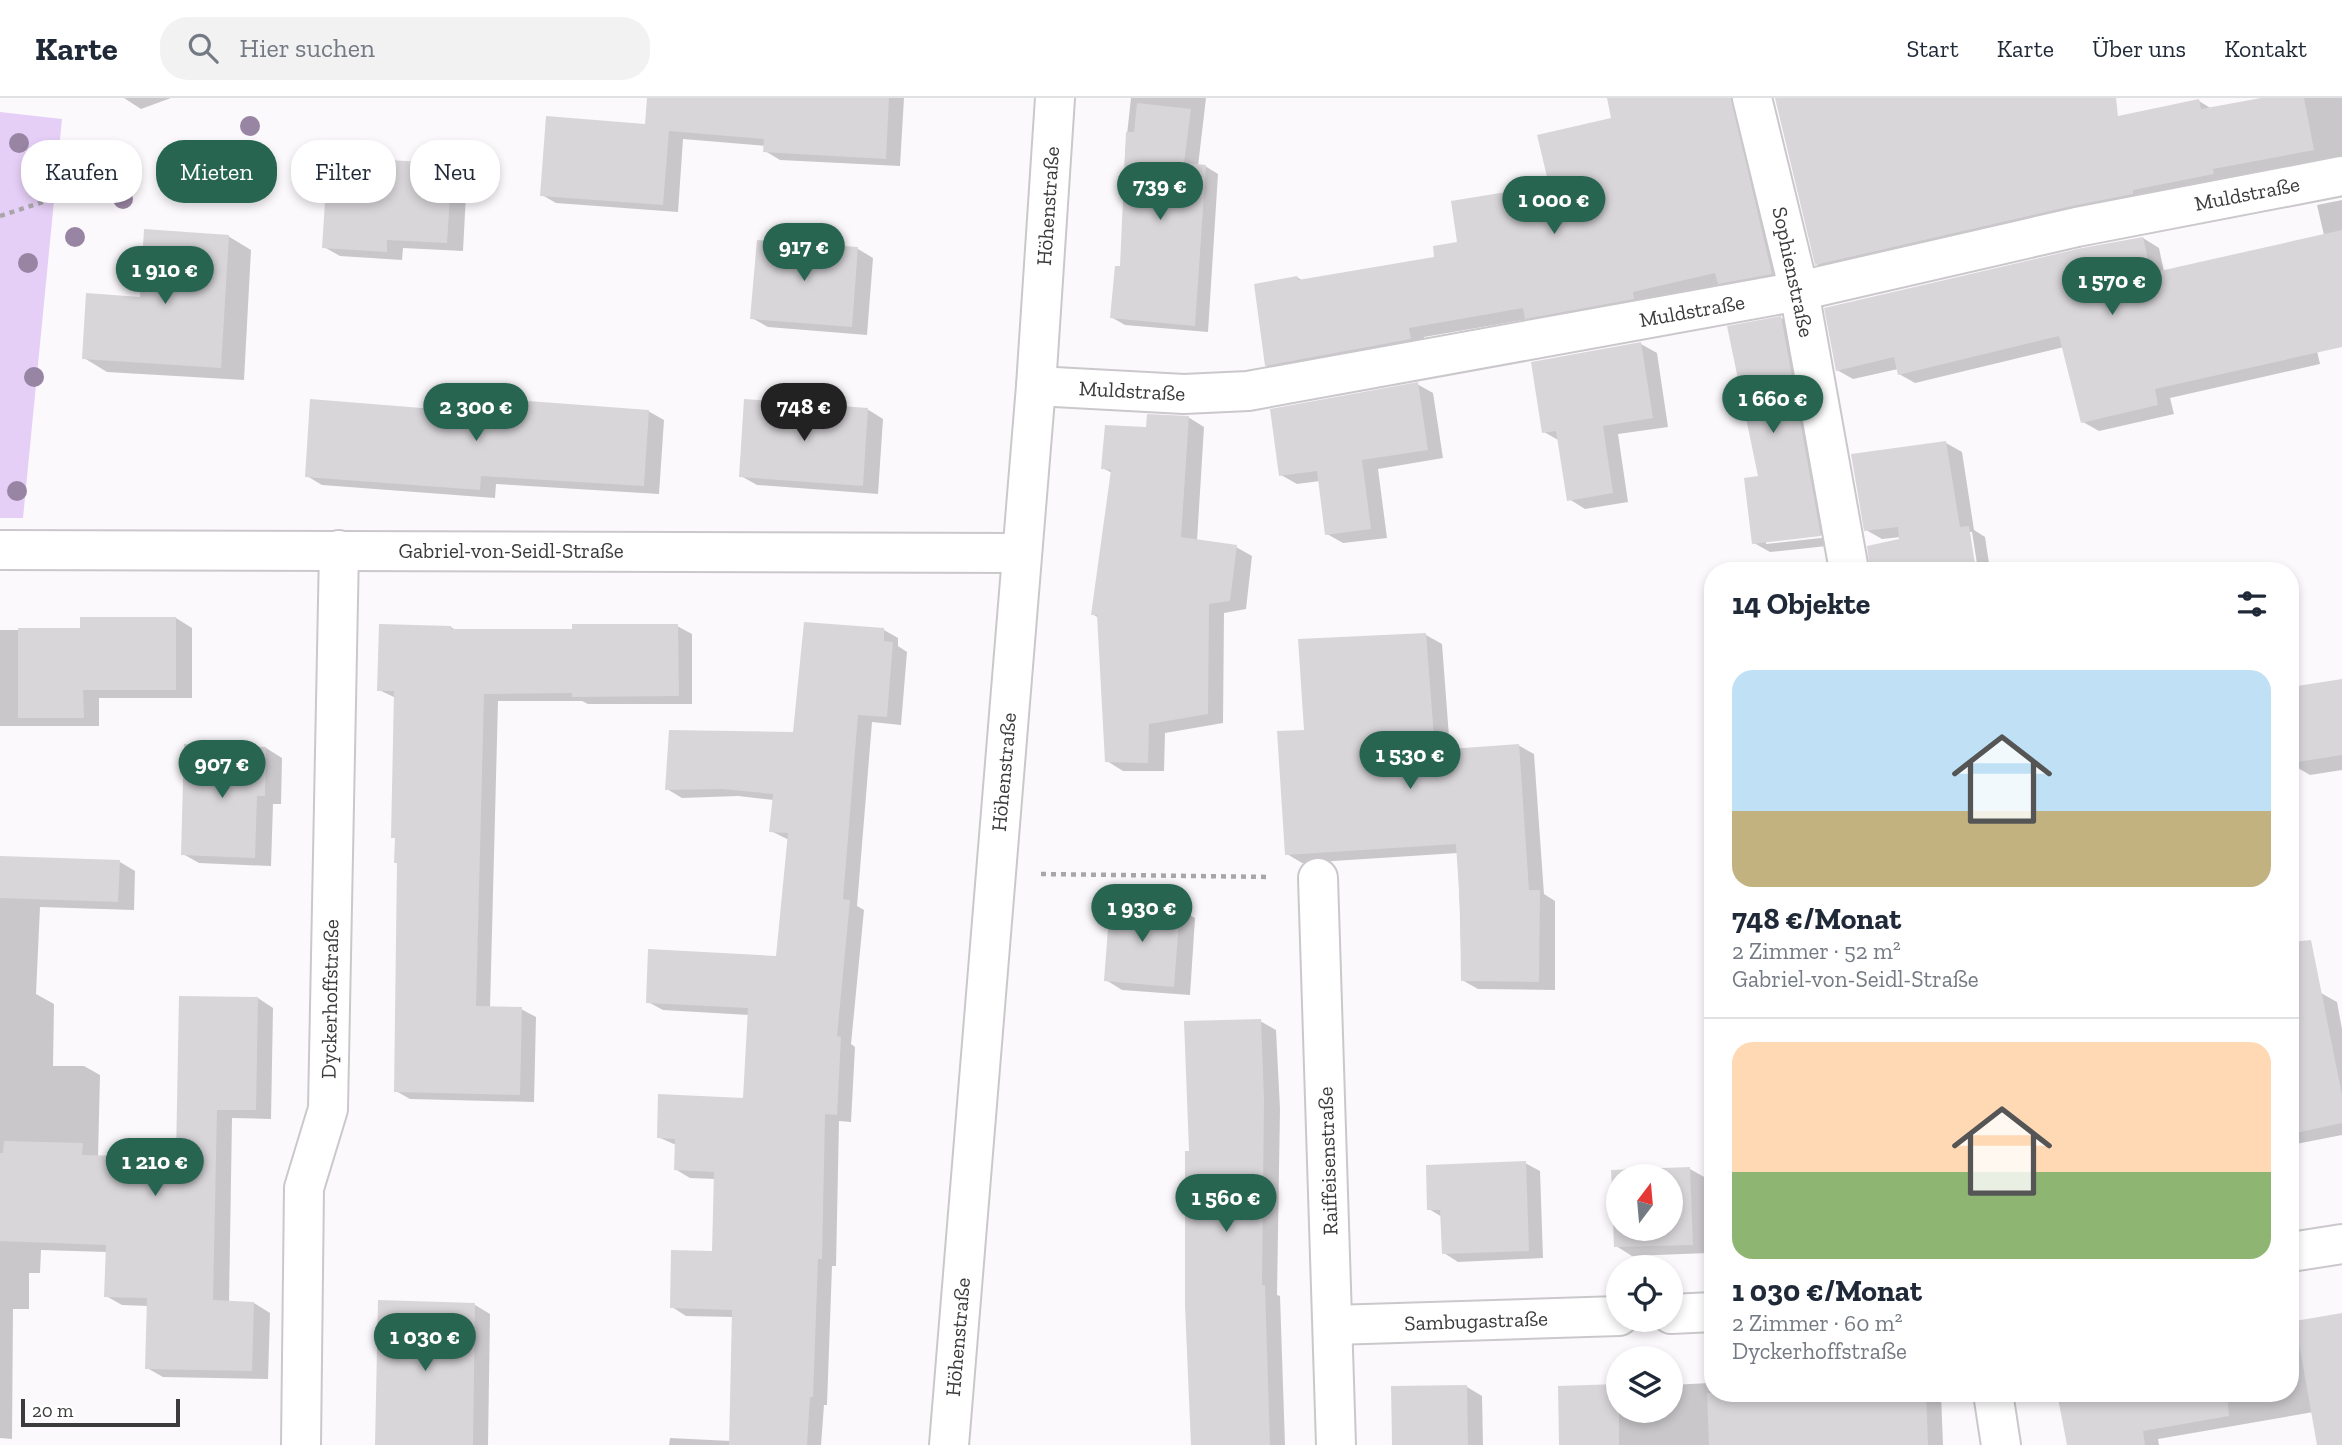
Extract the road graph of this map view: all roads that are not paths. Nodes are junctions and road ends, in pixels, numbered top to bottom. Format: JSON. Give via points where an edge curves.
{"nodes":[{"id":1,"x":1055,"y":98,"type":"edge"},
{"id":2,"x":1752,"y":98,"type":"edge"},
{"id":3,"x":2342,"y":176,"type":"edge"},
{"id":4,"x":1799,"y":292,"type":"junction"},
{"id":5,"x":1036,"y":386,"type":"junction"},
{"id":6,"x":0,"y":550,"type":"edge"},
{"id":7,"x":339,"y":550,"type":"junction"},
{"id":8,"x":1022,"y":553,"type":"junction"},
{"id":9,"x":1848,"y":562,"type":"edge"},
{"id":10,"x":1318,"y":878,"type":"road end"},
{"id":11,"x":2342,"y":1244,"type":"edge"},
{"id":12,"x":2299,"y":1251,"type":"edge"},
{"id":13,"x":1704,"y":1312,"type":"edge"},
{"id":14,"x":1683,"y":1313,"type":"edge"},
{"id":15,"x":1606,"y":1316,"type":"edge"},
{"id":16,"x":1333,"y":1325,"type":"junction"},
{"id":17,"x":1994,"y":1402,"type":"edge"},
{"id":18,"x":301,"y":1445,"type":"edge"},
{"id":19,"x":949,"y":1445,"type":"edge"},
{"id":20,"x":1336,"y":1445,"type":"edge"},
{"id":21,"x":2001,"y":1445,"type":"edge"}],
"edges":[{"from":1,"to":5,"type":"street","name":"Höhenstraße"},
{"from":2,"to":4,"type":"street","name":"Sophienstraße"},
{"from":3,"to":4,"type":"street","name":"Muldstraße","via":[[2077,227]]},
{"from":4,"to":5,"type":"street","name":"Muldstraße","via":[[1248,391],[1184,394]]},
{"from":4,"to":9,"type":"street","name":"Sophienstraße"},
{"from":5,"to":8,"type":"street","name":"Höhenstraße"},
{"from":6,"to":7,"type":"street","name":"Gabriel-von-Seidl-Straße"},
{"from":7,"to":8,"type":"street","name":"Gabriel-von-Seidl-Straße"},
{"from":7,"to":18,"type":"street","name":"Dyckerhoffstraße","via":[[328,1109],[304,1188]]},
{"from":8,"to":19,"type":"street","name":"Höhenstraße"},
{"from":10,"to":16,"type":"street","name":"Raiffeisenstraße"},
{"from":11,"to":12,"type":"street"},
{"from":13,"to":14,"type":"street"},
{"from":15,"to":16,"type":"street","name":"Sambugastraße"},
{"from":16,"to":20,"type":"street","name":"Raiffeisenstraße"},
{"from":17,"to":21,"type":"street"}]}
